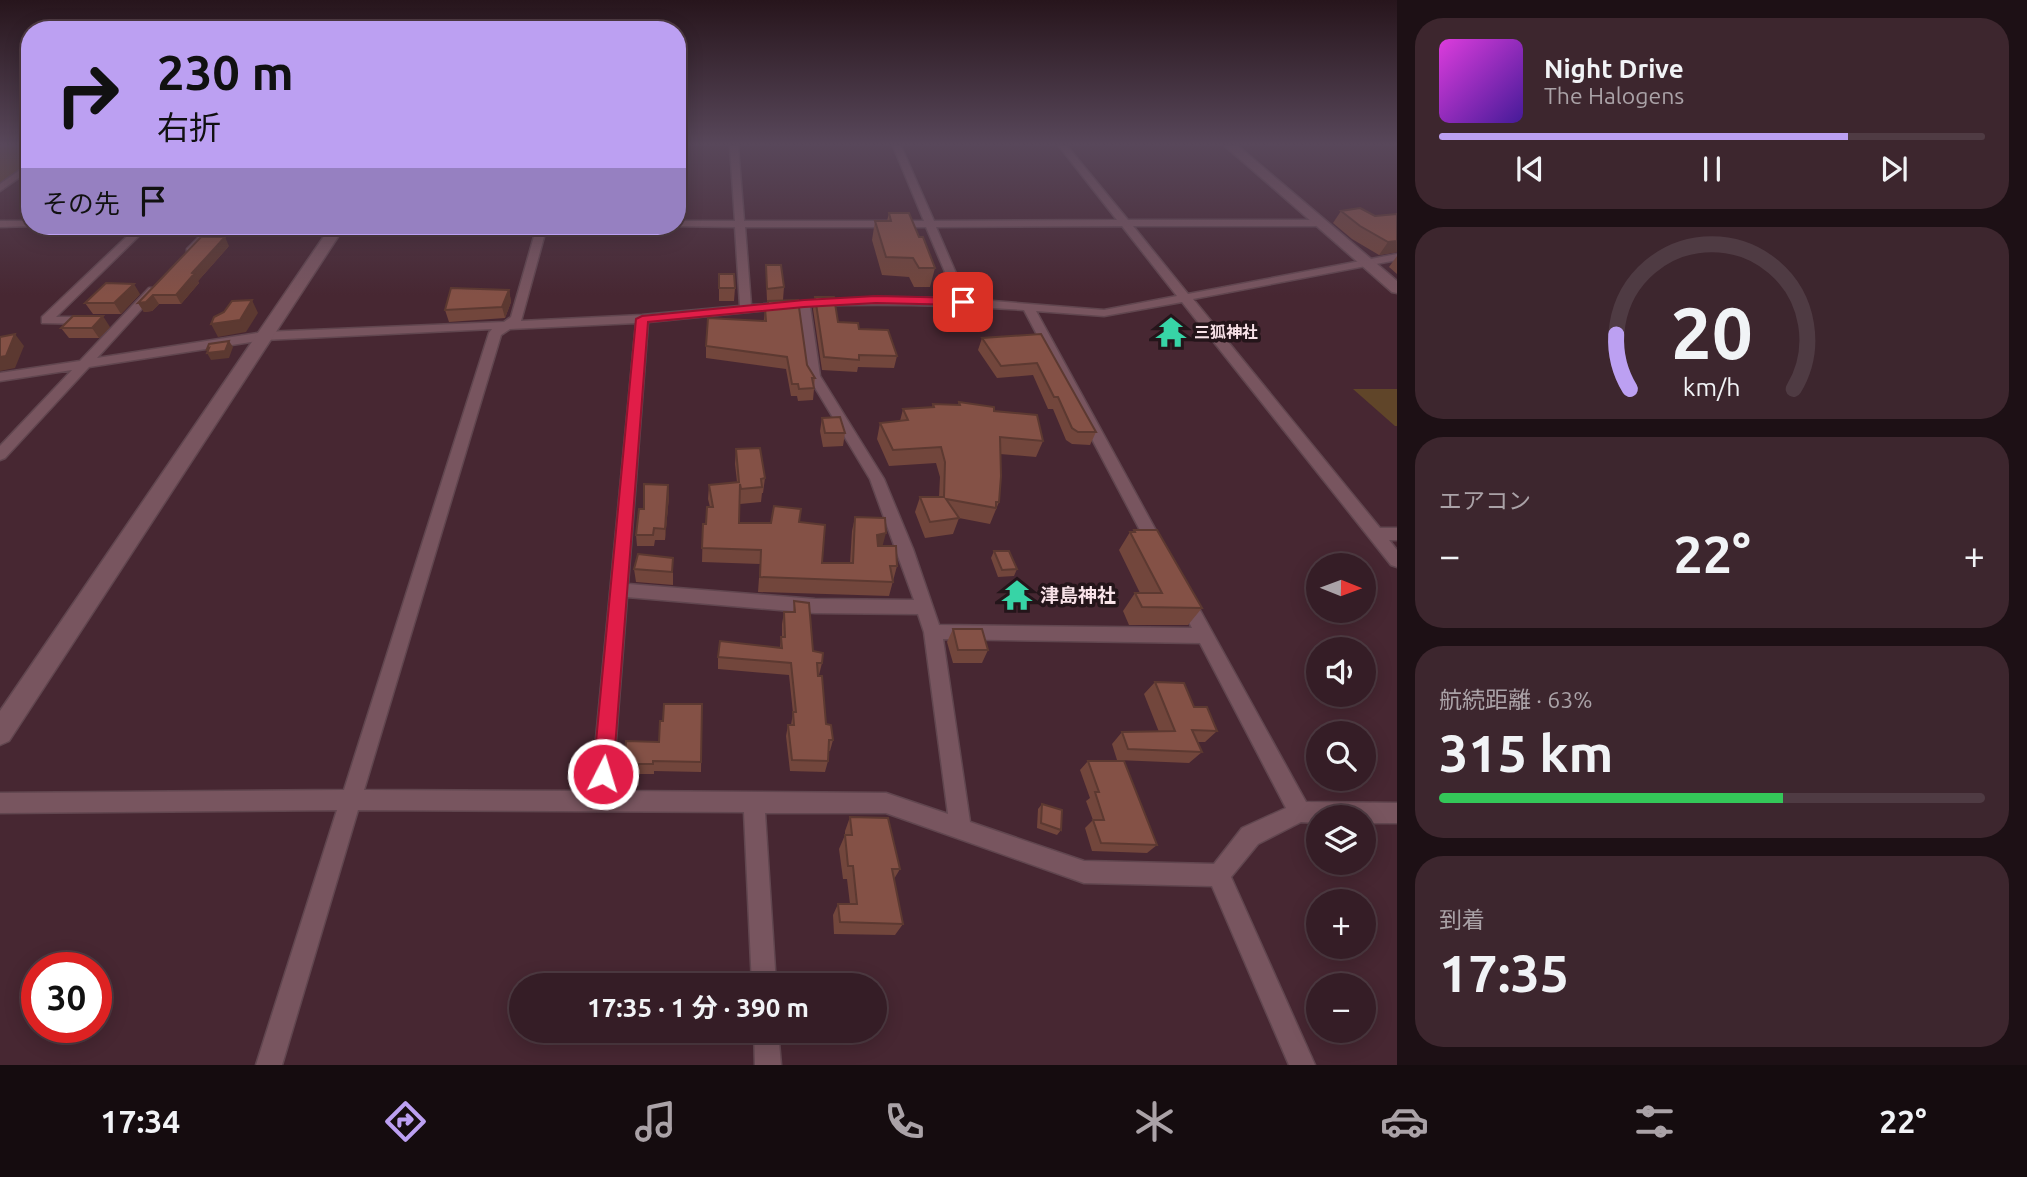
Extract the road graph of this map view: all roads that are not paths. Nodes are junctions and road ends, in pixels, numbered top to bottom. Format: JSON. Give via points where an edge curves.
{"nodes":[{"id":1,"x":738,"y":196,"type":"edge"},
{"id":2,"x":919,"y":196,"type":"edge"},
{"id":3,"x":1103,"y":196,"type":"edge"},
{"id":4,"x":1288,"y":196,"type":"edge"},
{"id":5,"x":931,"y":223,"type":"junction"},
{"id":6,"x":1125,"y":223,"type":"junction"},
{"id":7,"x":1319,"y":223,"type":"junction"},
{"id":8,"x":686,"y":224,"type":"edge"},
{"id":9,"x":740,"y":224,"type":"junction"},
{"id":10,"x":0,"y":225,"type":"edge"},
{"id":11,"x":21,"y":225,"type":"edge"},
{"id":12,"x":135,"y":235,"type":"edge"},
{"id":13,"x":206,"y":235,"type":"edge"},
{"id":14,"x":332,"y":235,"type":"edge"},
{"id":15,"x":539,"y":235,"type":"edge"},
{"id":16,"x":1397,"y":257,"type":"edge"},
{"id":17,"x":1366,"y":262,"type":"junction"},
{"id":18,"x":178,"y":264,"type":"edge"},
{"id":19,"x":160,"y":283,"type":"edge"},
{"id":20,"x":1397,"y":289,"type":"edge"},
{"id":21,"x":1185,"y":297,"type":"junction"},
{"id":22,"x":963,"y":302,"type":"junction"},
{"id":23,"x":804,"y":303,"type":"junction"},
{"id":24,"x":746,"y":309,"type":"junction"},
{"id":25,"x":1029,"y":309,"type":"junction"},
{"id":26,"x":642,"y":319,"type":"junction"},
{"id":27,"x":97,"y":321,"type":"edge"},
{"id":28,"x":110,"y":321,"type":"dead end"},
{"id":29,"x":123,"y":321,"type":"junction"},
{"id":30,"x":505,"y":324,"type":"junction"},
{"id":31,"x":264,"y":336,"type":"junction"},
{"id":32,"x":86,"y":363,"type":"junction"},
{"id":33,"x":0,"y":377,"type":"edge"},
{"id":34,"x":3,"y":449,"type":"edge"},
{"id":35,"x":1375,"y":534,"type":"junction"},
{"id":36,"x":1397,"y":534,"type":"edge"},
{"id":37,"x":1164,"y":559,"type":"edge"},
{"id":38,"x":1397,"y":561,"type":"edge"},
{"id":39,"x":1175,"y":581,"type":"edge"},
{"id":40,"x":620,"y":590,"type":"junction"},
{"id":41,"x":925,"y":607,"type":"junction"},
{"id":42,"x":933,"y":632,"type":"junction"},
{"id":43,"x":1205,"y":636,"type":"junction"},
{"id":44,"x":0,"y":733,"type":"edge"},
{"id":45,"x":351,"y":800,"type":"junction"},
{"id":46,"x":600,"y":800,"type":"junction"},
{"id":47,"x":754,"y":802,"type":"junction"},
{"id":48,"x":0,"y":803,"type":"edge"},
{"id":49,"x":1300,"y":812,"type":"junction"},
{"id":50,"x":1397,"y":813,"type":"edge"},
{"id":51,"x":960,"y":826,"type":"junction"},
{"id":52,"x":1219,"y":875,"type":"junction"},
{"id":53,"x":763,"y":973,"type":"edge"},
{"id":54,"x":767,"y":1043,"type":"edge"},
{"id":55,"x":269,"y":1065,"type":"edge"},
{"id":56,"x":768,"y":1065,"type":"edge"},
{"id":57,"x":1302,"y":1065,"type":"edge"}],
"edges":[{"from":1,"to":9,"type":"street"},
{"from":2,"to":5,"type":"street"},
{"from":3,"to":6,"type":"street"},
{"from":4,"to":7,"type":"street"},
{"from":5,"to":6,"type":"street"},
{"from":5,"to":9,"type":"street"},
{"from":5,"to":22,"type":"street"},
{"from":6,"to":7,"type":"street"},
{"from":6,"to":21,"type":"street"},
{"from":7,"to":17,"type":"street"},
{"from":8,"to":9,"type":"street"},
{"from":9,"to":24,"type":"street"},
{"from":10,"to":11,"type":"street"},
{"from":12,"to":27,"type":"street","via":[[46,320]]},
{"from":13,"to":18,"type":"street"},
{"from":14,"to":31,"type":"street"},
{"from":15,"to":30,"type":"street","via":[[516,319]]},
{"from":16,"to":17,"type":"street"},
{"from":17,"to":20,"type":"street"},
{"from":17,"to":21,"type":"street"},
{"from":19,"to":29,"type":"street"},
{"from":21,"to":25,"type":"street","via":[[1104,313]]},
{"from":21,"to":35,"type":"street"},
{"from":22,"to":23,"type":"street"},
{"from":22,"to":25,"type":"street"},
{"from":23,"to":24,"type":"street"},
{"from":23,"to":41,"type":"street","via":[[814,376],[877,479]]},
{"from":24,"to":26,"type":"street"},
{"from":25,"to":37,"type":"street"},
{"from":26,"to":30,"type":"street"},
{"from":26,"to":40,"type":"street"},
{"from":28,"to":29,"type":"street"},
{"from":29,"to":32,"type":"street"},
{"from":30,"to":31,"type":"street"},
{"from":30,"to":45,"type":"street","via":[[495,333]]},
{"from":31,"to":32,"type":"street"},
{"from":31,"to":44,"type":"street"},
{"from":32,"to":33,"type":"street"},
{"from":32,"to":34,"type":"street"},
{"from":35,"to":36,"type":"street"},
{"from":35,"to":38,"type":"street"},
{"from":39,"to":43,"type":"street"},
{"from":40,"to":41,"type":"street","via":[[815,606]]},
{"from":40,"to":46,"type":"street"},
{"from":41,"to":42,"type":"street"},
{"from":42,"to":43,"type":"street"},
{"from":42,"to":51,"type":"street"},
{"from":43,"to":49,"type":"street"},
{"from":45,"to":46,"type":"street"},
{"from":45,"to":48,"type":"street"},
{"from":45,"to":55,"type":"street"},
{"from":46,"to":47,"type":"street"},
{"from":47,"to":51,"type":"street","via":[[886,803]]},
{"from":47,"to":53,"type":"street"},
{"from":49,"to":50,"type":"street"},
{"from":49,"to":52,"type":"street","via":[[1250,836]]},
{"from":51,"to":52,"type":"street","via":[[1084,872]]},
{"from":52,"to":57,"type":"street"},
{"from":54,"to":56,"type":"street"}]}
